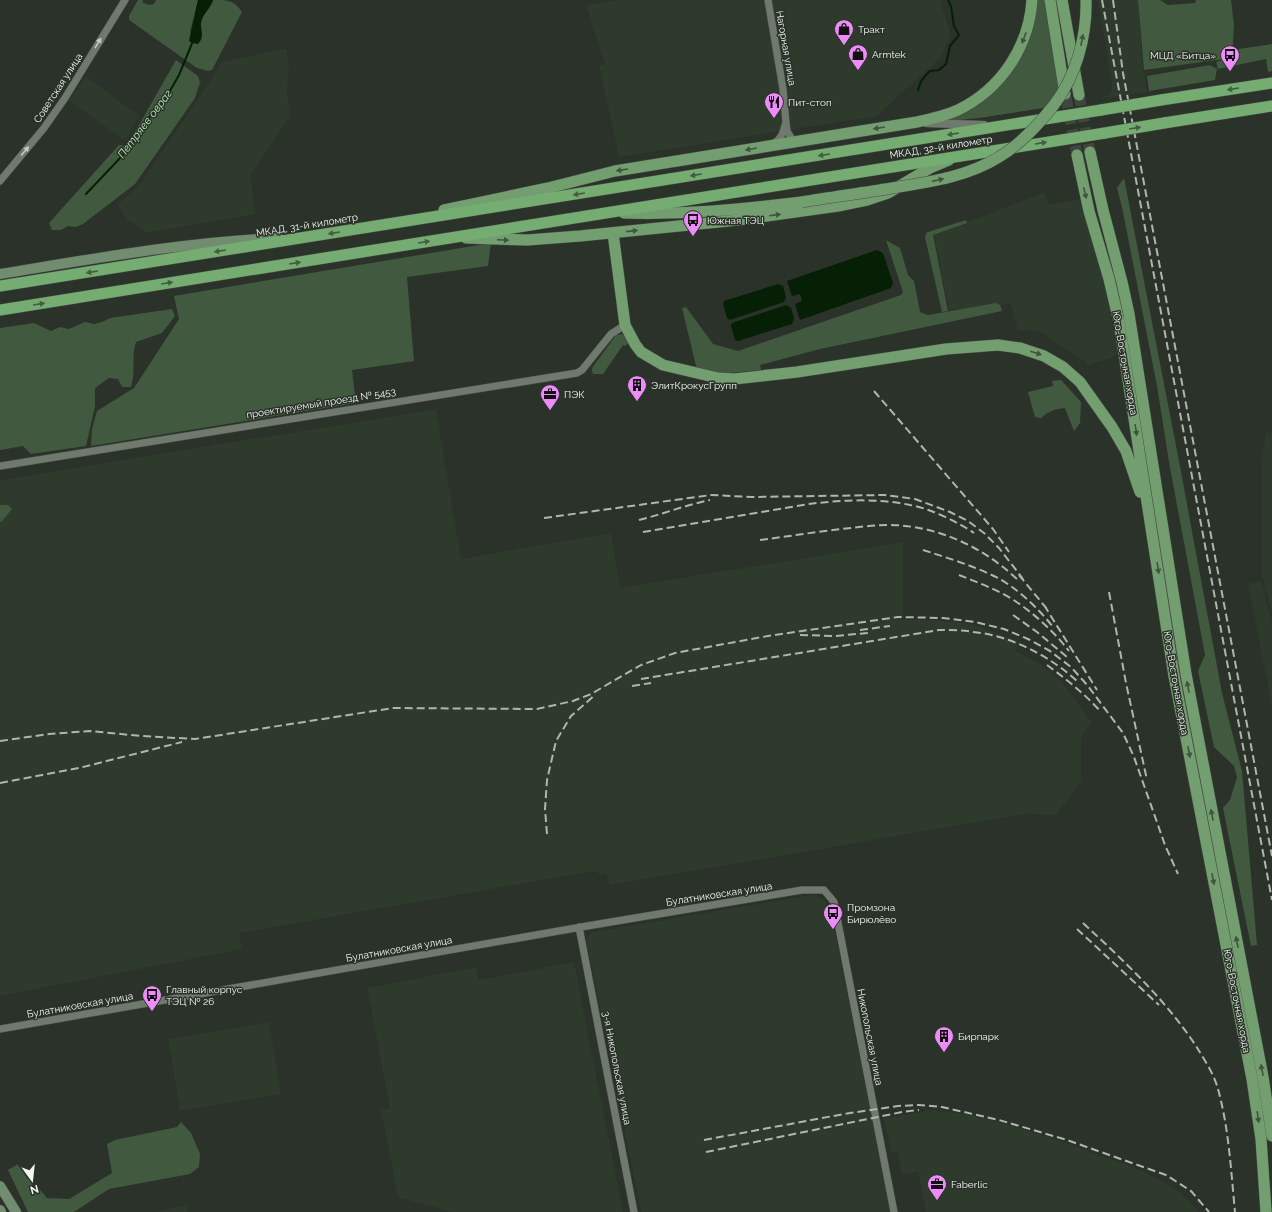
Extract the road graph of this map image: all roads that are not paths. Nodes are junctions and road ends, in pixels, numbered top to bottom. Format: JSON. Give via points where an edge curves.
{"nodes":[{"id":1,"x":125,"y":0,"type":"edge"},
{"id":2,"x":768,"y":0,"type":"edge"},
{"id":3,"x":1032,"y":0,"type":"edge"},
{"id":4,"x":1050,"y":0,"type":"edge"},
{"id":5,"x":1062,"y":0,"type":"edge"},
{"id":6,"x":1086,"y":0,"type":"edge"},
{"id":7,"x":1272,"y":83,"type":"edge"},
{"id":8,"x":1079,"y":95,"type":"tunnel mouth"},
{"id":9,"x":1066,"y":98,"type":"tunnel mouth"},
{"id":10,"x":1272,"y":106,"type":"edge"},
{"id":11,"x":917,"y":122,"type":"junction"},
{"id":12,"x":786,"y":123,"type":"junction"},
{"id":13,"x":1005,"y":126,"type":"junction"},
{"id":14,"x":798,"y":141,"type":"junction"},
{"id":15,"x":771,"y":146,"type":"junction"},
{"id":16,"x":1090,"y":152,"type":"tunnel mouth"},
{"id":17,"x":1077,"y":155,"type":"tunnel mouth"},
{"id":18,"x":961,"y":156,"type":"junction"},
{"id":19,"x":0,"y":180,"type":"edge"},
{"id":20,"x":617,"y":188,"type":"joint"},
{"id":21,"x":614,"y":212,"type":"junction"},
{"id":22,"x":354,"y":230,"type":"junction"},
{"id":23,"x":613,"y":233,"type":"junction"},
{"id":24,"x":314,"y":236,"type":"junction"},
{"id":25,"x":450,"y":238,"type":"junction"},
{"id":26,"x":0,"y":274,"type":"edge"},
{"id":27,"x":0,"y":286,"type":"edge"},
{"id":28,"x":0,"y":310,"type":"edge"},
{"id":29,"x":625,"y":325,"type":"junction"},
{"id":30,"x":0,"y":466,"type":"edge"},
{"id":31,"x":1152,"y":530,"type":"junction"},
{"id":32,"x":802,"y":890,"type":"joint"},
{"id":33,"x":579,"y":927,"type":"junction"},
{"id":34,"x":0,"y":1029,"type":"edge"},
{"id":35,"x":1272,"y":1136,"type":"edge"},
{"id":36,"x":0,"y":1186,"type":"edge"},
{"id":37,"x":16,"y":1212,"type":"edge"},
{"id":38,"x":634,"y":1212,"type":"edge"},
{"id":39,"x":894,"y":1212,"type":"edge"},
{"id":40,"x":1266,"y":1212,"type":"edge"}],
"edges":[{"from":19,"to":1,"type":"street","name":"Советская улица","one_way":true,"via":[[44,128]]},
{"from":2,"to":12,"type":"street","name":"Нагорная улица"},
{"from":3,"to":11,"type":"main road","one_way":true,"via":[[1028,28],[1020,48],[999,79],[983,94],[958,110]]},
{"from":4,"to":9,"type":"main road"},
{"from":5,"to":8,"type":"main road"},
{"from":21,"to":6,"type":"main road","one_way":true,"bridge":true,"via":[[699,212],[802,202],[938,180],[980,167],[1009,151],[1025,138],[1057,101],[1070,79],[1082,44]]},
{"from":7,"to":13,"type":"highway","name":"МКАД, 32-й километр","one_way":true,"bridge":true},
{"from":18,"to":10,"type":"highway","name":"МКАД, 32-й километр","one_way":true,"bridge":true},
{"from":11,"to":13,"type":"street"},
{"from":11,"to":14,"type":"main road","one_way":true},
{"from":12,"to":14,"type":"street","name":"Нагорная улица","via":[[790,138]]},
{"from":12,"to":15,"type":"street","name":"Нагорная улица","via":[[780,140]]},
{"from":13,"to":20,"type":"highway","name":"МКАД, 32-й километр","one_way":true},
{"from":14,"to":15,"type":"main road"},
{"from":15,"to":22,"type":"main road","one_way":true,"via":[[587,177],[548,188]]},
{"from":35,"to":16,"type":"main road","name":"Юго-Восточная хорда","one_way":true,"via":[[1186,674],[1129,314]]},
{"from":17,"to":31,"type":"main road","name":"Юго-Восточная хорда","one_way":true,"via":[[1119,322]]},
{"from":18,"to":21,"type":"highway","name":"МКАД, 32-й километр"},
{"from":23,"to":18,"type":"main road","one_way":true,"via":[[738,220],[853,203],[888,193],[930,168]]},
{"from":20,"to":22,"type":"highway","name":"МКАД, 31-й километр","one_way":true},
{"from":21,"to":25,"type":"highway"},
{"from":22,"to":24,"type":"highway","name":"МКАД, 31-й километр","one_way":true},
{"from":25,"to":23,"type":"main road","one_way":true,"via":[[527,240]]},
{"from":23,"to":29,"type":"main road"},
{"from":24,"to":26,"type":"main road","via":[[196,244]]},
{"from":24,"to":27,"type":"highway","name":"МКАД, 31-й километр","one_way":true},
{"from":28,"to":25,"type":"highway","one_way":true},
{"from":29,"to":30,"type":"street","name":"проектируемый проезд № 5453","via":[[611,334],[582,370],[577,372]]},
{"from":29,"to":31,"type":"main road","one_way":true,"via":[[635,344],[652,359],[663,365],[718,378],[734,379],[797,372],[946,349],[998,345],[1020,348],[1044,356],[1063,367],[1080,382],[1112,427],[1126,451]]},
{"from":31,"to":40,"type":"main road","name":"Юго-Восточная хорда","one_way":true,"via":[[1174,676],[1252,1079],[1261,1139]]},
{"from":32,"to":33,"type":"street","name":"Булатниковская улица"},
{"from":32,"to":39,"type":"street","name":"Никопольская улица","via":[[824,890],[834,902]]},
{"from":33,"to":34,"type":"street","name":"Булатниковская улица"},
{"from":33,"to":38,"type":"street","name":"3-я Никопольская улица"},
{"from":36,"to":37,"type":"main road"}]}
